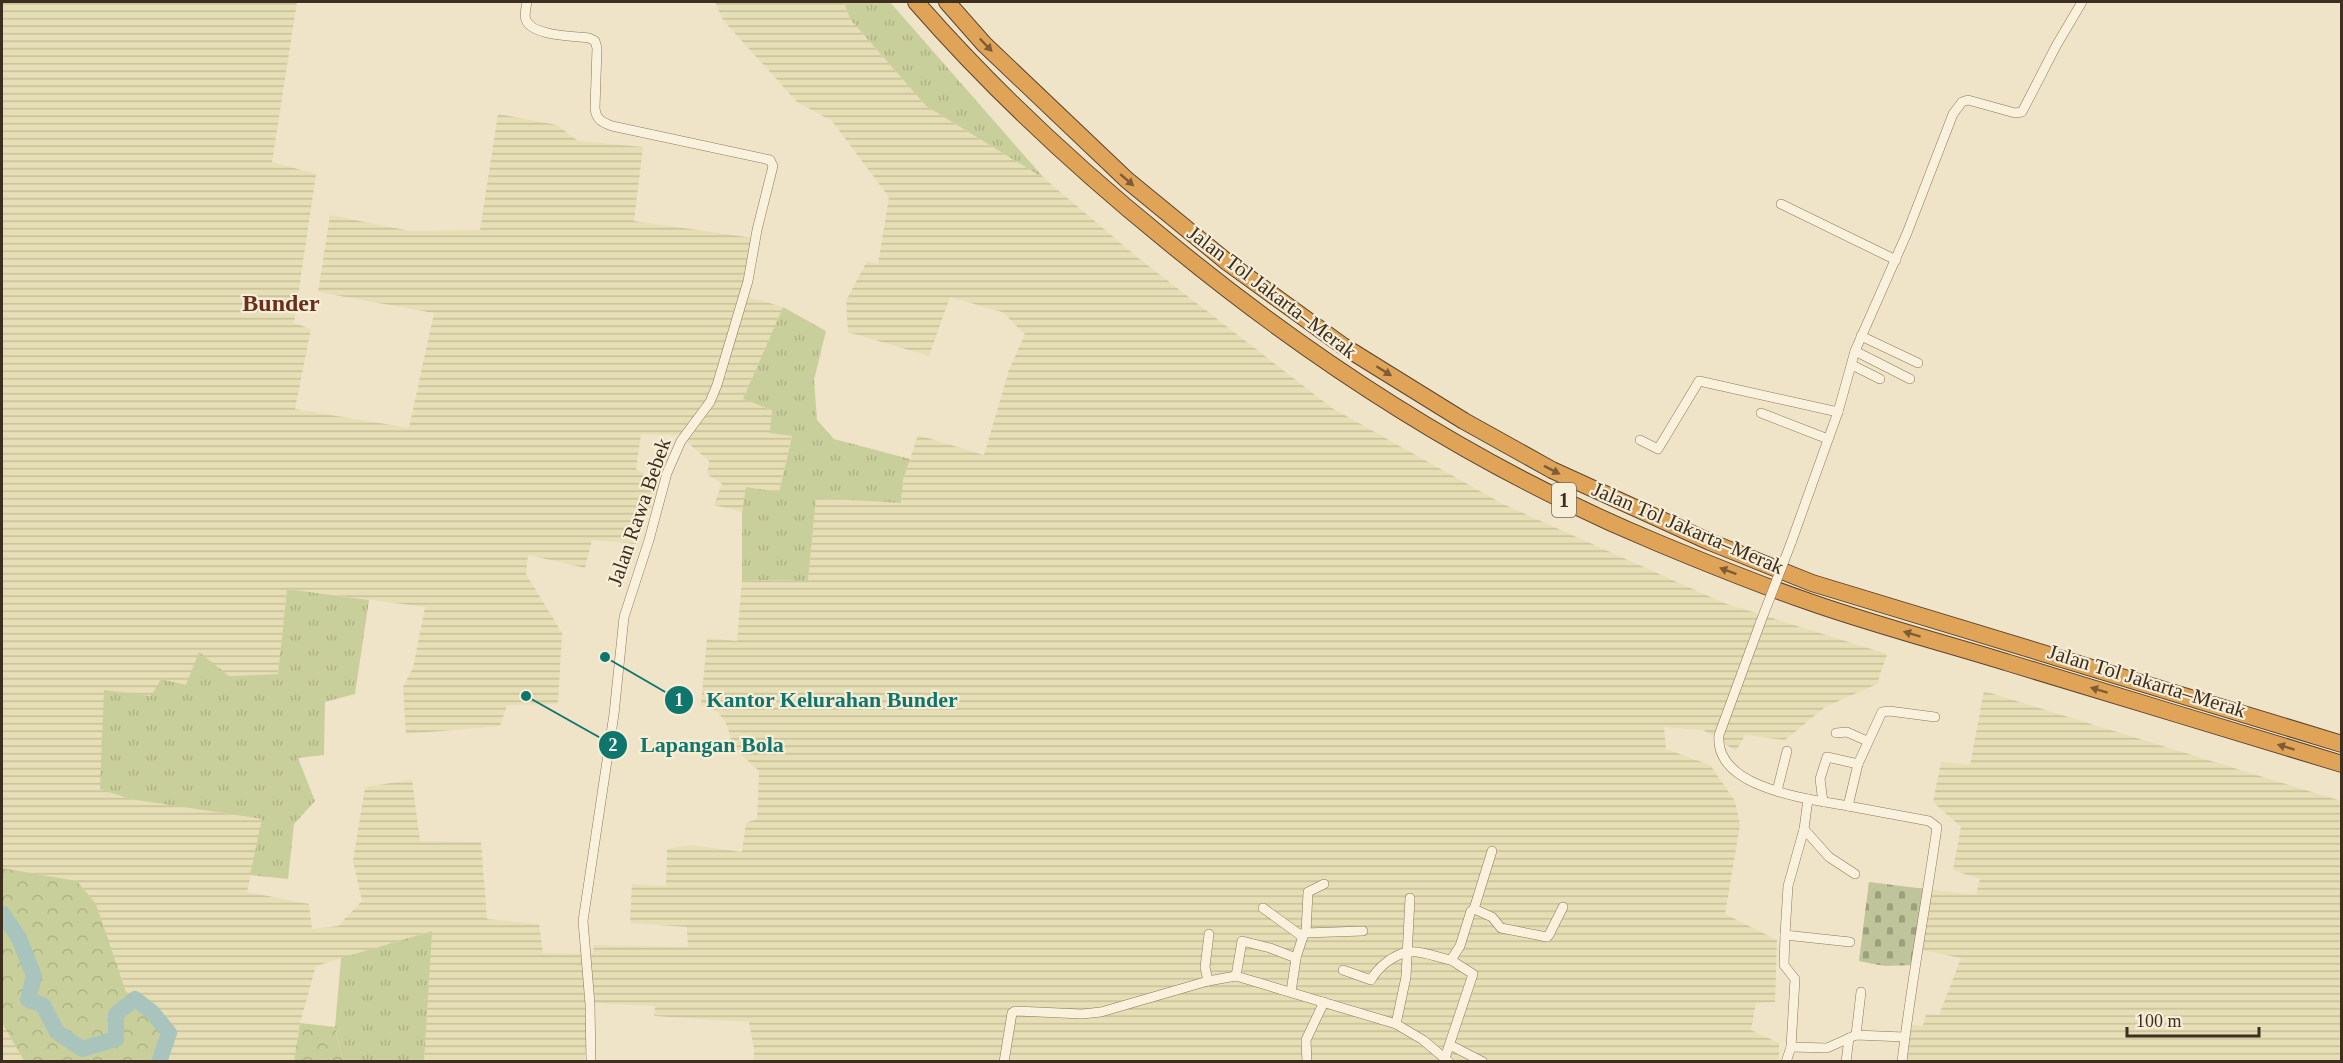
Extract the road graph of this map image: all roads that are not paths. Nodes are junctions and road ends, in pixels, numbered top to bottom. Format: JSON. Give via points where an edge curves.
{"nodes":[{"id":1,"x":527,"y":2,"type":"edge"},
{"id":2,"x":916,"y":2,"type":"edge"},
{"id":3,"x":947,"y":2,"type":"edge"},
{"id":4,"x":2082,"y":2,"type":"edge"},
{"id":5,"x":1781,"y":204,"type":"dead end"},
{"id":6,"x":1896,"y":260,"type":"junction"},
{"id":7,"x":1861,"y":336,"type":"junction"},
{"id":8,"x":1855,"y":351,"type":"junction"},
{"id":9,"x":1918,"y":363,"type":"dead end"},
{"id":10,"x":1852,"y":365,"type":"junction"},
{"id":11,"x":1880,"y":379,"type":"dead end"},
{"id":12,"x":1910,"y":379,"type":"dead end"},
{"id":13,"x":1838,"y":412,"type":"junction"},
{"id":14,"x":1761,"y":413,"type":"dead end"},
{"id":15,"x":1828,"y":439,"type":"junction"},
{"id":16,"x":1640,"y":440,"type":"dead end"},
{"id":17,"x":1935,"y":717,"type":"dead end"},
{"id":18,"x":1836,"y":733,"type":"dead end"},
{"id":19,"x":1867,"y":741,"type":"junction"},
{"id":20,"x":2342,"y":744,"type":"edge"},
{"id":21,"x":1787,"y":751,"type":"dead end"},
{"id":22,"x":1858,"y":764,"type":"junction"},
{"id":23,"x":2342,"y":764,"type":"edge"},
{"id":24,"x":1777,"y":791,"type":"junction"},
{"id":25,"x":1808,"y":799,"type":"junction"},
{"id":26,"x":1823,"y":802,"type":"junction"},
{"id":27,"x":1848,"y":806,"type":"junction"},
{"id":28,"x":1804,"y":829,"type":"junction"},
{"id":29,"x":1492,"y":851,"type":"dead end"},
{"id":30,"x":1855,"y":874,"type":"dead end"},
{"id":31,"x":1324,"y":884,"type":"dead end"},
{"id":32,"x":1410,"y":898,"type":"dead end"},
{"id":33,"x":1563,"y":907,"type":"dead end"},
{"id":34,"x":1263,"y":908,"type":"dead end"},
{"id":35,"x":1474,"y":909,"type":"junction"},
{"id":36,"x":1363,"y":931,"type":"dead end"},
{"id":37,"x":1209,"y":934,"type":"dead end"},
{"id":38,"x":1305,"y":935,"type":"junction"},
{"id":39,"x":1785,"y":935,"type":"junction"},
{"id":40,"x":1850,"y":942,"type":"dead end"},
{"id":41,"x":1409,"y":952,"type":"junction"},
{"id":42,"x":1296,"y":958,"type":"junction"},
{"id":43,"x":1451,"y":960,"type":"junction"},
{"id":44,"x":1343,"y":970,"type":"dead end"},
{"id":45,"x":1236,"y":976,"type":"junction"},
{"id":46,"x":1208,"y":981,"type":"junction"},
{"id":47,"x":1292,"y":992,"type":"junction"},
{"id":48,"x":1861,"y":992,"type":"dead end"},
{"id":49,"x":1324,"y":1002,"type":"junction"},
{"id":50,"x":1396,"y":1024,"type":"junction"},
{"id":51,"x":1853,"y":1036,"type":"junction"},
{"id":52,"x":1904,"y":1037,"type":"junction"},
{"id":53,"x":1450,"y":1045,"type":"junction"},
{"id":54,"x":1791,"y":1047,"type":"junction"},
{"id":55,"x":1447,"y":1060,"type":"edge"},
{"id":56,"x":591,"y":1062,"type":"edge"},
{"id":57,"x":1004,"y":1062,"type":"edge"},
{"id":58,"x":1306,"y":1062,"type":"edge"},
{"id":59,"x":1483,"y":1062,"type":"edge"},
{"id":60,"x":1786,"y":1062,"type":"edge"},
{"id":61,"x":1845,"y":1062,"type":"edge"},
{"id":62,"x":1902,"y":1062,"type":"edge"}],
"edges":[{"from":1,"to":56,"type":"street","name":"Jalan Rawa Bebek","via":[[525,19],[538,31],[595,41],[595,108],[602,122],[732,150],[770,160],[773,166],[748,281],[717,385],[710,402],[681,441],[667,473],[624,617],[614,714],[583,921]]},
{"from":23,"to":2,"type":"highway","name":"Jalan Tol Jakarta–Merak","number":"1","one_way":true,"via":[[1806,601],[1654,542],[1546,491],[1433,430],[1339,372],[1215,281],[1119,202],[1037,127]]},
{"from":3,"to":20,"type":"highway","name":"Jalan Tol Jakarta–Merak","number":"1","one_way":true,"via":[[984,44],[1127,180],[1227,262],[1343,346],[1551,470],[1812,583]]},
{"from":4,"to":6,"type":"street","via":[[2022,112],[1968,100],[1953,114]]},
{"from":5,"to":6,"type":"street"},
{"from":6,"to":7,"type":"street"},
{"from":7,"to":8,"type":"street"},
{"from":7,"to":9,"type":"street"},
{"from":8,"to":10,"type":"street"},
{"from":8,"to":12,"type":"street"},
{"from":10,"to":11,"type":"street"},
{"from":10,"to":13,"type":"street"},
{"from":13,"to":15,"type":"street"},
{"from":13,"to":16,"type":"street","via":[[1699,381],[1658,449]]},
{"from":14,"to":15,"type":"street"},
{"from":15,"to":24,"type":"street","bridge":true,"via":[[1719,735],[1724,759],[1737,772]]},
{"from":17,"to":19,"type":"street","via":[[1885,711]]},
{"from":18,"to":19,"type":"street","via":[[1847,732]]},
{"from":19,"to":22,"type":"street"},
{"from":21,"to":24,"type":"street"},
{"from":22,"to":26,"type":"street","via":[[1827,757],[1820,779]]},
{"from":22,"to":27,"type":"street"},
{"from":24,"to":25,"type":"street"},
{"from":25,"to":26,"type":"street"},
{"from":25,"to":28,"type":"street"},
{"from":26,"to":27,"type":"street"},
{"from":27,"to":52,"type":"street","via":[[1929,821],[1937,827]]},
{"from":28,"to":30,"type":"street","via":[[1829,856]]},
{"from":28,"to":39,"type":"street","via":[[1788,886]]},
{"from":29,"to":35,"type":"street"},
{"from":31,"to":38,"type":"street","via":[[1308,892]]},
{"from":32,"to":41,"type":"street"},
{"from":33,"to":35,"type":"street","via":[[1547,937],[1501,928],[1492,917]]},
{"from":34,"to":38,"type":"street"},
{"from":35,"to":43,"type":"street"},
{"from":36,"to":38,"type":"street"},
{"from":37,"to":46,"type":"street"},
{"from":38,"to":42,"type":"street"},
{"from":39,"to":40,"type":"street"},
{"from":39,"to":54,"type":"street","via":[[1784,966],[1795,979]]},
{"from":41,"to":43,"type":"street"},
{"from":41,"to":44,"type":"street","via":[[1382,965],[1369,980]]},
{"from":41,"to":50,"type":"street"},
{"from":42,"to":45,"type":"street","via":[[1242,941]]},
{"from":42,"to":47,"type":"street"},
{"from":43,"to":53,"type":"street","via":[[1473,974]]},
{"from":45,"to":46,"type":"street"},
{"from":45,"to":47,"type":"street"},
{"from":46,"to":57,"type":"street","via":[[1082,1014],[1015,1011]]},
{"from":47,"to":49,"type":"street"},
{"from":48,"to":51,"type":"street"},
{"from":49,"to":50,"type":"street"},
{"from":49,"to":58,"type":"street","via":[[1306,1040]]},
{"from":50,"to":55,"type":"street"},
{"from":51,"to":52,"type":"street"},
{"from":51,"to":54,"type":"street","via":[[1827,1048]]},
{"from":51,"to":61,"type":"street"},
{"from":52,"to":62,"type":"street"},
{"from":53,"to":55,"type":"street"},
{"from":53,"to":59,"type":"street"},
{"from":54,"to":60,"type":"street"}]}
